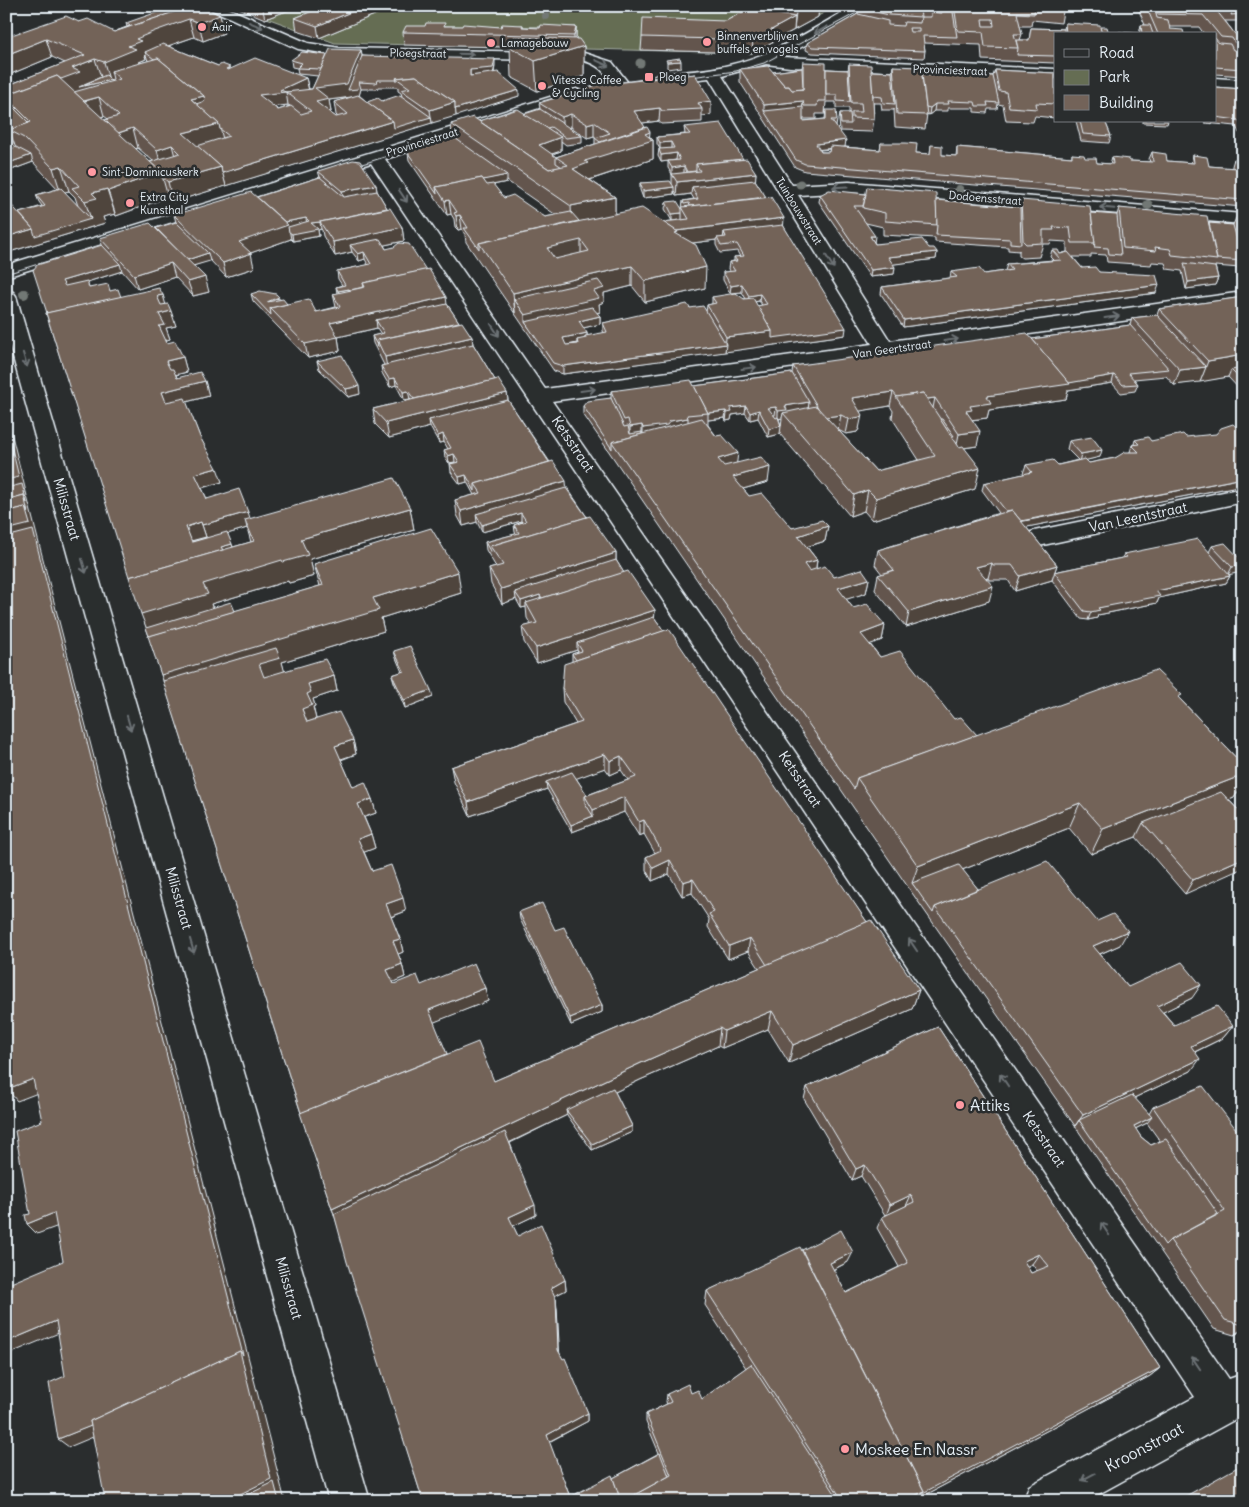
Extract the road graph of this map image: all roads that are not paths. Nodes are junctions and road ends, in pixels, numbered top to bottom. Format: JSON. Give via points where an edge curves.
{"nodes":[{"id":1,"x":211,"y":6,"type":"edge"},
{"id":2,"x":864,"y":6,"type":"edge"},
{"id":3,"x":766,"y":59,"type":"junction"},
{"id":4,"x":713,"y":72,"type":"junction"},
{"id":5,"x":1054,"y":74,"type":"edge"},
{"id":6,"x":1216,"y":83,"type":"edge"},
{"id":7,"x":621,"y":84,"type":"junction"},
{"id":8,"x":1243,"y":85,"type":"edge"},
{"id":9,"x":375,"y":156,"type":"junction"},
{"id":10,"x":786,"y":191,"type":"junction"},
{"id":11,"x":1243,"y":219,"type":"edge"},
{"id":12,"x":6,"y":271,"type":"edge"},
{"id":13,"x":6,"y":296,"type":"edge"},
{"id":14,"x":1243,"y":298,"type":"edge"},
{"id":15,"x":886,"y":350,"type":"junction"},
{"id":16,"x":540,"y":396,"type":"junction"},
{"id":17,"x":1243,"y":495,"type":"edge"},
{"id":18,"x":1034,"y":539,"type":"edge"},
{"id":19,"x":1233,"y":1398,"type":"edge"},
{"id":20,"x":350,"y":1501,"type":"edge"},
{"id":21,"x":1044,"y":1501,"type":"edge"}],
"edges":[{"from":1,"to":7,"type":"street","name":"Ploegstraat","one_way":true,"via":[[315,50],[584,57],[611,67]]},
{"from":2,"to":3,"type":"street","one_way":true},
{"from":3,"to":4,"type":"street","name":"Provinciestraat"},
{"from":3,"to":5,"type":"street","name":"Provinciestraat","via":[[790,64]]},
{"from":4,"to":7,"type":"street","name":"Provinciestraat"},
{"from":4,"to":10,"type":"street","name":"Tuinbouwstraat"},
{"from":6,"to":8,"type":"street"},
{"from":7,"to":9,"type":"street","name":"Provinciestraat","via":[[596,88]]},
{"from":9,"to":12,"type":"street","name":"Provinciestraat"},
{"from":9,"to":16,"type":"street","name":"Ketsstraat","one_way":true},
{"from":11,"to":10,"type":"street","name":"Dodoensstraat","one_way":true,"via":[[849,187]]},
{"from":10,"to":15,"type":"street","name":"Tuinbouwstraat","one_way":true},
{"from":13,"to":20,"type":"street","name":"Milisstraat","one_way":true},
{"from":15,"to":14,"type":"street","name":"Van Geertstraat","one_way":true},
{"from":16,"to":15,"type":"street","name":"Van Geertstraat","one_way":true},
{"from":19,"to":16,"type":"street","name":"Ketsstraat","one_way":true},
{"from":17,"to":18,"type":"street","name":"Van Leentstraat"},
{"from":19,"to":21,"type":"street","name":"Kroonstraat","one_way":true}]}
